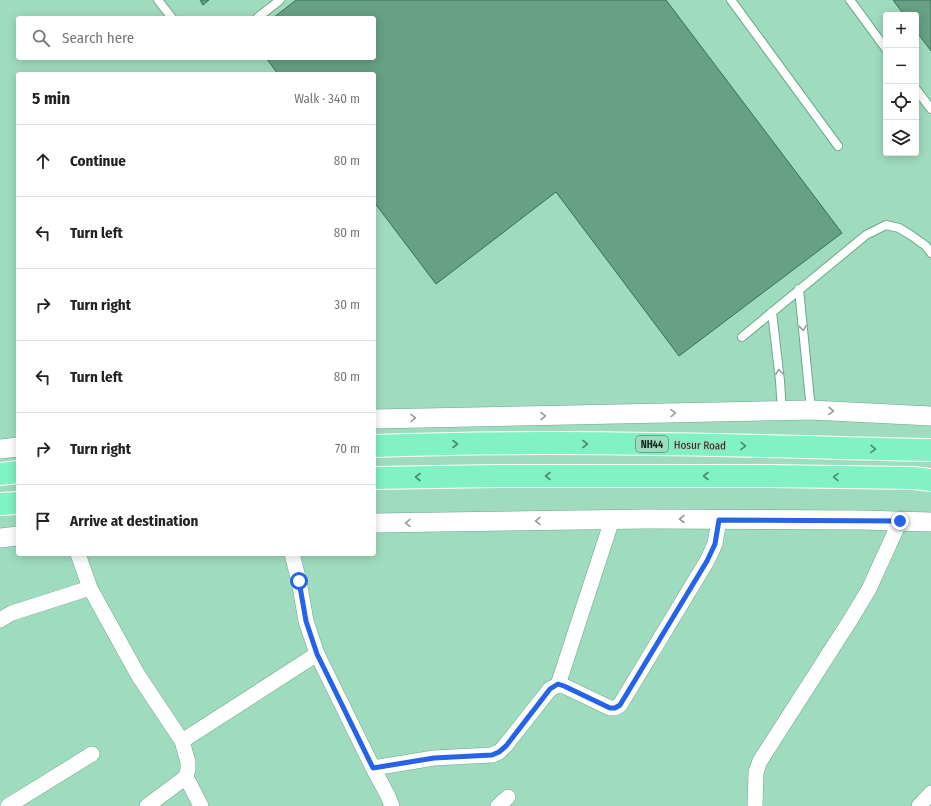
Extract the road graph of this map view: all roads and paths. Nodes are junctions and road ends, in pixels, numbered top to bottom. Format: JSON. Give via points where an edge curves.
{"nodes":[{"id":1,"x":158,"y":0,"type":"edge"},
{"id":2,"x":280,"y":0,"type":"edge"},
{"id":3,"x":731,"y":0,"type":"edge"},
{"id":4,"x":850,"y":0,"type":"edge"},
{"id":5,"x":170,"y":16,"type":"edge"},
{"id":6,"x":260,"y":16,"type":"edge"},
{"id":7,"x":885,"y":48,"type":"edge"},
{"id":8,"x":919,"y":93,"type":"edge"},
{"id":9,"x":931,"y":109,"type":"edge"},
{"id":10,"x":838,"y":146,"type":"dead end"},
{"id":11,"x":931,"y":253,"type":"edge"},
{"id":12,"x":799,"y":289,"type":"junction"},
{"id":13,"x":772,"y":312,"type":"junction"},
{"id":14,"x":742,"y":337,"type":"dead end"},
{"id":15,"x":811,"y":410,"type":"junction"},
{"id":16,"x":782,"y":411,"type":"junction"},
{"id":17,"x":931,"y":416,"type":"edge"},
{"id":18,"x":376,"y":419,"type":"edge"},
{"id":19,"x":376,"y":446,"type":"edge"},
{"id":20,"x":16,"y":447,"type":"edge"},
{"id":21,"x":0,"y":449,"type":"edge"},
{"id":22,"x":931,"y":450,"type":"edge"},
{"id":23,"x":16,"y":472,"type":"edge"},
{"id":24,"x":0,"y":474,"type":"edge"},
{"id":25,"x":376,"y":478,"type":"edge"},
{"id":26,"x":931,"y":480,"type":"edge"},
{"id":27,"x":16,"y":502,"type":"edge"},
{"id":28,"x":0,"y":504,"type":"edge"},
{"id":29,"x":612,"y":520,"type":"junction"},
{"id":30,"x":719,"y":520,"type":"junction"},
{"id":31,"x":900,"y":521,"type":"junction"},
{"id":32,"x":931,"y":522,"type":"edge"},
{"id":33,"x":376,"y":523,"type":"edge"},
{"id":34,"x":16,"y":536,"type":"edge"},
{"id":35,"x":0,"y":538,"type":"edge"},
{"id":36,"x":79,"y":556,"type":"edge"},
{"id":37,"x":293,"y":556,"type":"edge"},
{"id":38,"x":90,"y":588,"type":"junction"},
{"id":39,"x":0,"y":620,"type":"edge"},
{"id":40,"x":317,"y":654,"type":"junction"},
{"id":41,"x":558,"y":684,"type":"junction"},
{"id":42,"x":182,"y":741,"type":"junction"},
{"id":43,"x":92,"y":754,"type":"dead end"},
{"id":44,"x":373,"y":768,"type":"junction"},
{"id":45,"x":186,"y":777,"type":"junction"},
{"id":46,"x":931,"y":793,"type":"edge"},
{"id":47,"x":0,"y":796,"type":"edge"},
{"id":48,"x":7,"y":806,"type":"edge"},
{"id":49,"x":147,"y":806,"type":"edge"},
{"id":50,"x":201,"y":806,"type":"edge"},
{"id":51,"x":392,"y":806,"type":"edge"},
{"id":52,"x":755,"y":806,"type":"edge"},
{"id":53,"x":919,"y":806,"type":"edge"}],
"edges":[{"from":1,"to":5,"type":"lane"},
{"from":2,"to":6,"type":"lane"},
{"from":3,"to":10,"type":"lane"},
{"from":4,"to":7,"type":"lane"},
{"from":8,"to":9,"type":"lane"},
{"from":11,"to":12,"type":"lane","via":[[912,236],[899,228],[886,225],[866,235]]},
{"from":12,"to":13,"type":"lane"},
{"from":12,"to":15,"type":"lane","one_way":true},
{"from":13,"to":14,"type":"lane"},
{"from":16,"to":13,"type":"lane","one_way":true},
{"from":15,"to":16,"type":"street"},
{"from":15,"to":17,"type":"street","one_way":true},
{"from":18,"to":16,"type":"street","one_way":true},
{"from":19,"to":22,"type":"highway","name":"Hosur Road","number":"NH44","one_way":true,"via":[[615,444]]},
{"from":20,"to":21,"type":"street"},
{"from":23,"to":24,"type":"highway"},
{"from":26,"to":25,"type":"highway","one_way":true,"via":[[767,476]]},
{"from":27,"to":28,"type":"highway"},
{"from":30,"to":29,"type":"street","one_way":true},
{"from":29,"to":33,"type":"street","one_way":true},
{"from":29,"to":41,"type":"street"},
{"from":30,"to":31,"type":"street"},
{"from":30,"to":41,"type":"street","via":[[715,544],[707,561],[620,705],[610,708]]},
{"from":31,"to":32,"type":"street"},
{"from":31,"to":52,"type":"street","via":[[869,589],[760,761],[756,772]]},
{"from":34,"to":35,"type":"street"},
{"from":36,"to":38,"type":"street"},
{"from":37,"to":40,"type":"street","via":[[306,621]]},
{"from":38,"to":39,"type":"street","via":[[12,613]]},
{"from":38,"to":42,"type":"street","via":[[138,675]]},
{"from":40,"to":42,"type":"street"},
{"from":40,"to":44,"type":"street"},
{"from":41,"to":44,"type":"street","via":[[550,689],[499,752],[492,755],[434,758]]},
{"from":42,"to":45,"type":"street","via":[[188,762]]},
{"from":43,"to":48,"type":"street"},
{"from":44,"to":51,"type":"street"},
{"from":45,"to":49,"type":"street"},
{"from":45,"to":50,"type":"street"},
{"from":46,"to":53,"type":"street"},
{"from":47,"to":48,"type":"street"}]}
